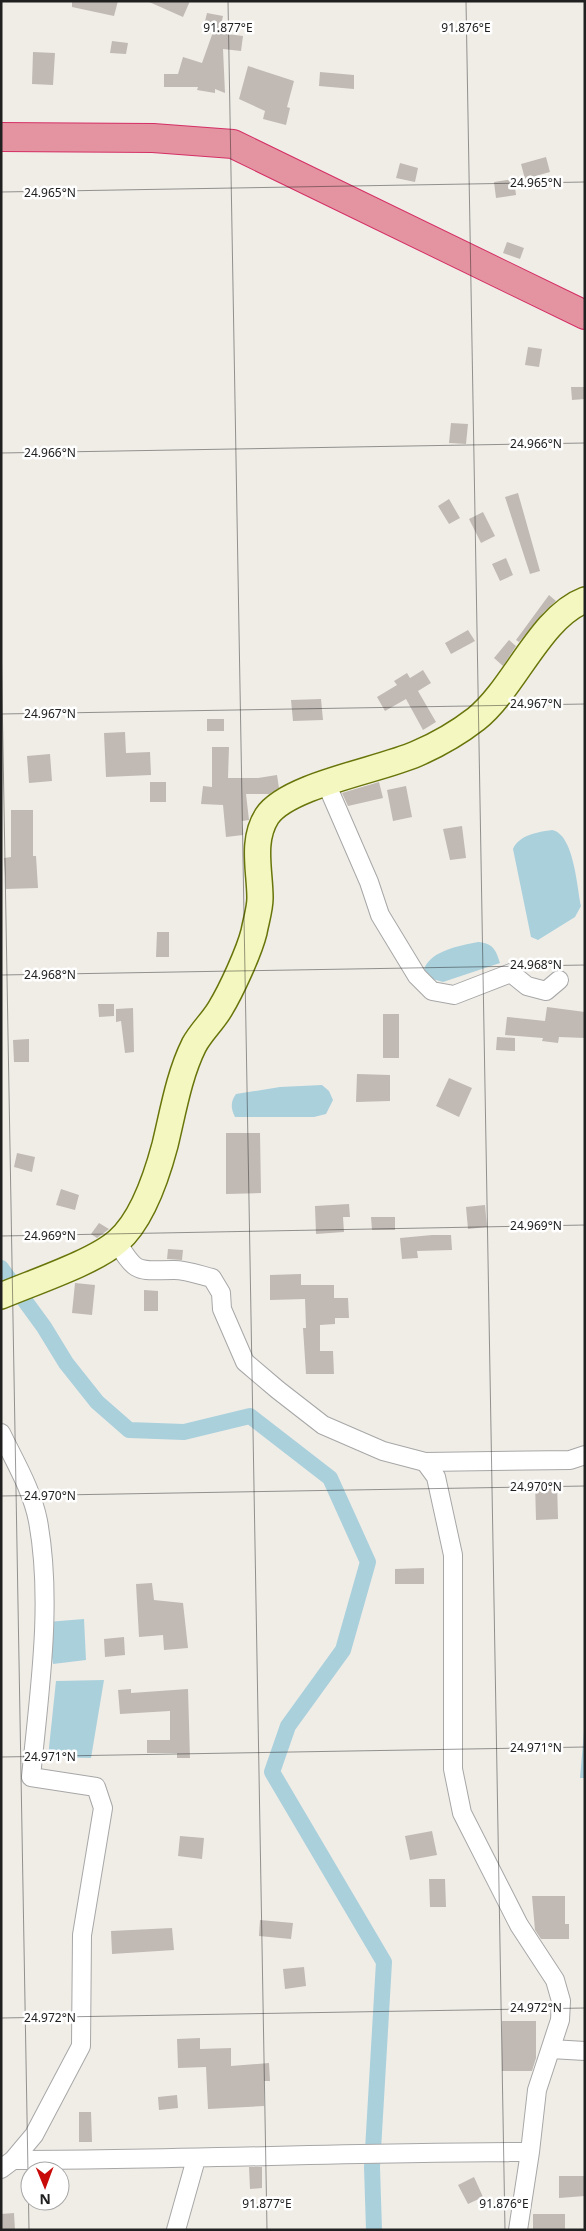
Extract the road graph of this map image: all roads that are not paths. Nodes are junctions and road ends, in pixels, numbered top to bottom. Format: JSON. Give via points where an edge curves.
{"nodes":[{"id":1,"x":1,"y":136,"type":"edge"},
{"id":2,"x":585,"y":315,"type":"edge"},
{"id":3,"x":585,"y":600,"type":"edge"},
{"id":4,"x":326,"y":783,"type":"junction"},
{"id":5,"x":560,"y":980,"type":"dead end"},
{"id":6,"x":117,"y":1242,"type":"junction"},
{"id":7,"x":1,"y":1296,"type":"edge"},
{"id":8,"x":1,"y":1433,"type":"edge"},
{"id":9,"x":585,"y":1455,"type":"edge"},
{"id":10,"x":424,"y":1462,"type":"junction"},
{"id":11,"x":551,"y":2049,"type":"junction"},
{"id":12,"x":585,"y":2051,"type":"edge"},
{"id":13,"x":530,"y":2152,"type":"junction"},
{"id":14,"x":196,"y":2159,"type":"junction"},
{"id":15,"x":7,"y":2164,"type":"edge"},
{"id":16,"x":176,"y":2230,"type":"edge"},
{"id":17,"x":518,"y":2230,"type":"edge"}],
"edges":[{"from":1,"to":2,"type":"highway","via":[[153,138],[233,144]]},
{"from":3,"to":4,"type":"street","via":[[575,604],[557,620],[502,693],[478,718],[416,754]]},
{"from":4,"to":5,"type":"street","via":[[380,915],[417,976],[432,991],[454,995],[511,973],[526,986],[546,991]]},
{"from":4,"to":6,"type":"street","via":[[288,798],[274,808],[261,828],[257,859],[260,900],[253,936],[220,1008],[194,1045],[178,1089],[150,1192]]},
{"from":6,"to":7,"type":"street","via":[[86,1260]]},
{"from":6,"to":10,"type":"street","via":[[129,1262],[138,1269],[152,1272],[176,1270],[212,1278],[221,1293],[222,1309],[246,1362],[323,1425],[382,1451]]},
{"from":8,"to":15,"type":"street","via":[[30,1493],[38,1521],[44,1570],[42,1657],[31,1777],[96,1787],[104,1808],[82,1935],[81,2046],[34,2135]]},
{"from":9,"to":10,"type":"street","via":[[570,1460]]},
{"from":10,"to":11,"type":"street","via":[[436,1477],[453,1556],[453,1768],[456,1791],[462,1813],[519,1925],[555,1980],[561,2000]]},
{"from":11,"to":12,"type":"street"},
{"from":11,"to":13,"type":"street","via":[[537,2090]]},
{"from":13,"to":14,"type":"street"},
{"from":13,"to":17,"type":"street"},
{"from":14,"to":15,"type":"street"},
{"from":14,"to":16,"type":"street"}]}
